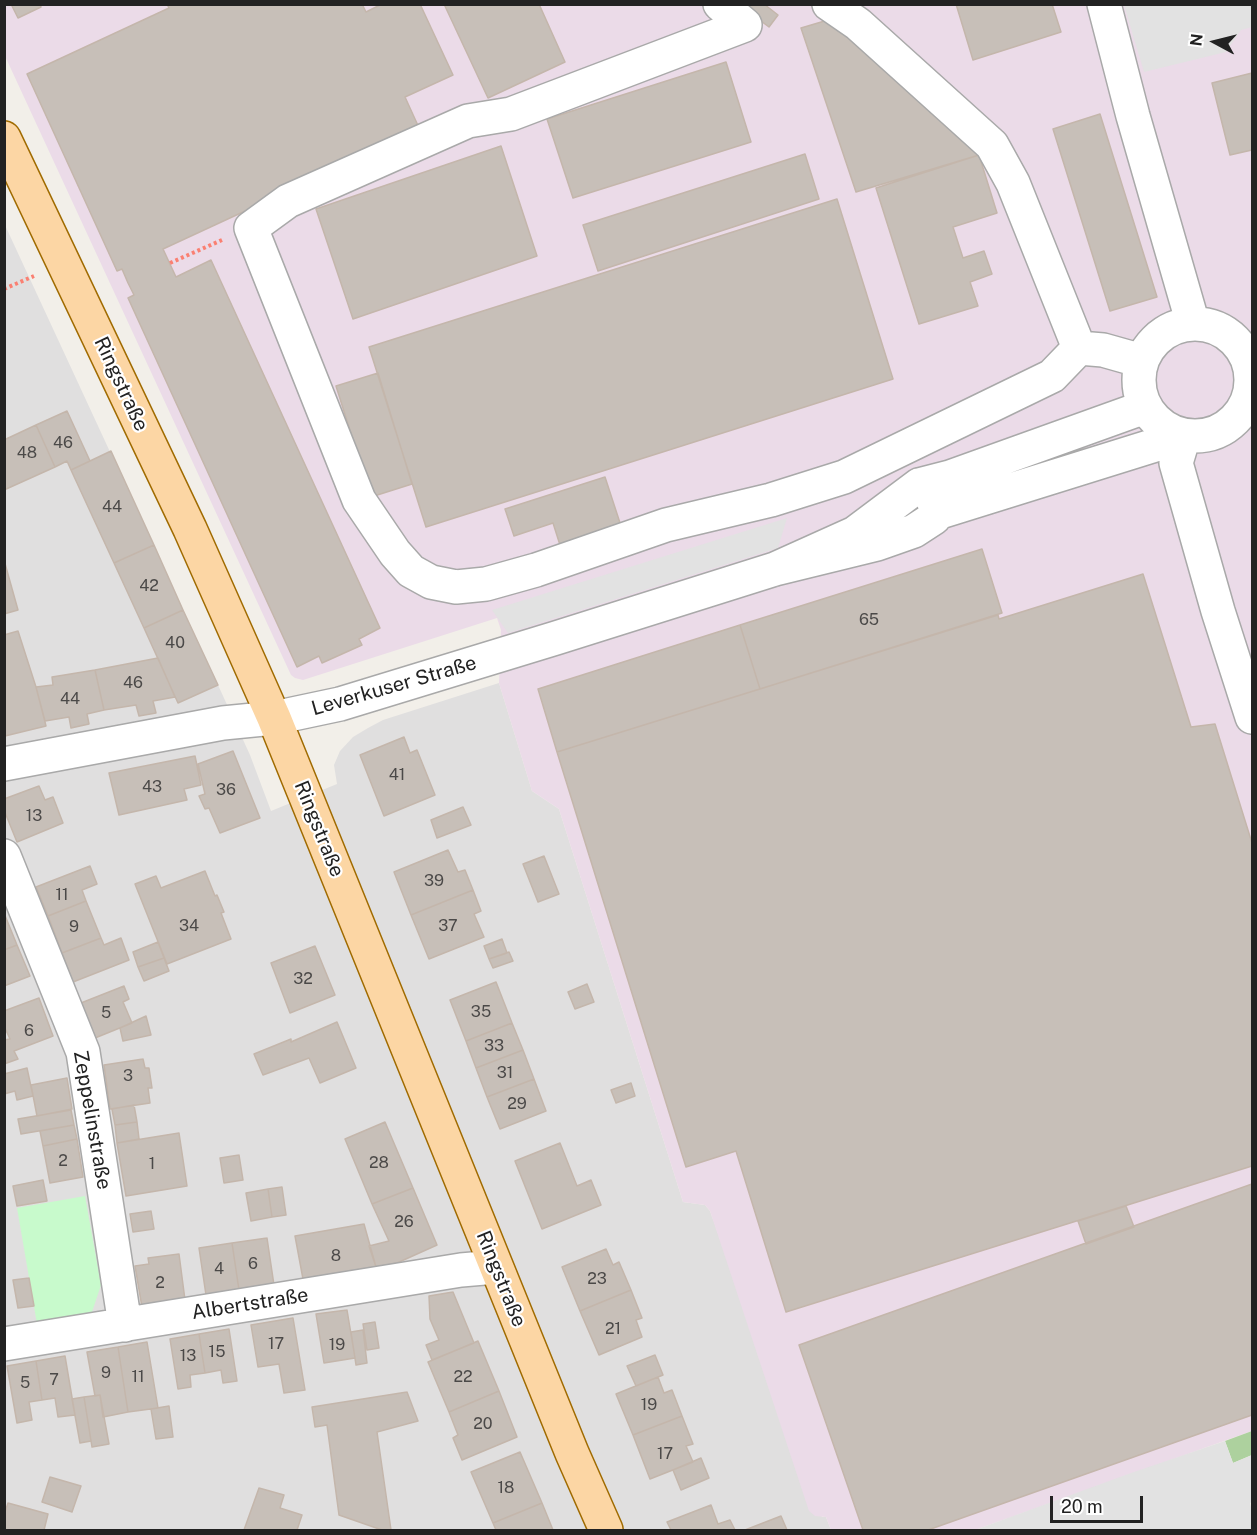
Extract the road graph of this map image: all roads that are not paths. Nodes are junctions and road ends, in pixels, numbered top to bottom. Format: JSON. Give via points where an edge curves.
{"nodes":[{"id":1,"x":720,"y":4,"type":"edge"},
{"id":2,"x":829,"y":4,"type":"edge"},
{"id":3,"x":1104,"y":4,"type":"edge"},
{"id":4,"x":4,"y":138,"type":"edge"},
{"id":5,"x":1193,"y":324,"type":"junction"},
{"id":6,"x":1079,"y":348,"type":"junction"},
{"id":7,"x":1142,"y":362,"type":"junction"},
{"id":8,"x":1251,"y":394,"type":"edge"},
{"id":9,"x":1145,"y":407,"type":"junction"},
{"id":10,"x":1184,"y":436,"type":"junction"},
{"id":11,"x":919,"y":485,"type":"junction"},
{"id":12,"x":937,"y":513,"type":"junction"},
{"id":13,"x":775,"y":569,"type":"junction"},
{"id":14,"x":1252,"y":717,"type":"edge"},
{"id":15,"x":274,"y":718,"type":"junction"},
{"id":16,"x":4,"y":764,"type":"edge"},
{"id":17,"x":4,"y":856,"type":"edge"},
{"id":18,"x":496,"y":1267,"type":"junction"},
{"id":19,"x":125,"y":1324,"type":"junction"},
{"id":20,"x":4,"y":1344,"type":"edge"},
{"id":21,"x":606,"y":1530,"type":"edge"}],
"edges":[{"from":1,"to":6,"type":"street","via":[[744,25],[512,114],[468,121],[288,201],[251,228],[359,500],[411,571],[431,582],[456,587],[486,584],[666,525],[771,500],[844,477],[1052,376]]},
{"from":2,"to":6,"type":"street","via":[[858,24],[992,145],[1013,183]]},
{"from":3,"to":5,"type":"street"},
{"from":4,"to":15,"type":"main road","name":"Ringstraße","via":[[190,529]]},
{"from":5,"to":7,"type":"street","via":[[1161,335]]},
{"from":5,"to":8,"type":"street","via":[[1210,326],[1239,344],[1248,359]]},
{"from":6,"to":7,"type":"street"},
{"from":7,"to":9,"type":"street","via":[[1139,377]]},
{"from":8,"to":10,"type":"street","via":[[1237,419],[1226,428],[1206,435]]},
{"from":9,"to":10,"type":"street","via":[[1162,426]]},
{"from":9,"to":11,"type":"street"},
{"from":10,"to":12,"type":"street"},
{"from":10,"to":14,"type":"street","via":[[1176,463]]},
{"from":11,"to":12,"type":"street","via":[[930,489]]},
{"from":11,"to":13,"type":"street","name":"Leverkuser Straße","via":[[855,533]]},
{"from":12,"to":13,"type":"street","name":"Leverkuser Straße","via":[[915,531],[887,541]]},
{"from":13,"to":15,"type":"street","name":"Leverkuser Straße","via":[[340,704]]},
{"from":15,"to":16,"type":"street","name":"Leverkuser Straße","via":[[223,723]]},
{"from":15,"to":18,"type":"main road","name":"Ringstraße"},
{"from":17,"to":19,"type":"street","name":"Zeppelinstraße","via":[[82,1053]]},
{"from":18,"to":19,"type":"street","name":"Albertstraße"},
{"from":18,"to":21,"type":"main road","name":"Ringstraße"},
{"from":19,"to":20,"type":"street","name":"Albertstraße"}]}
